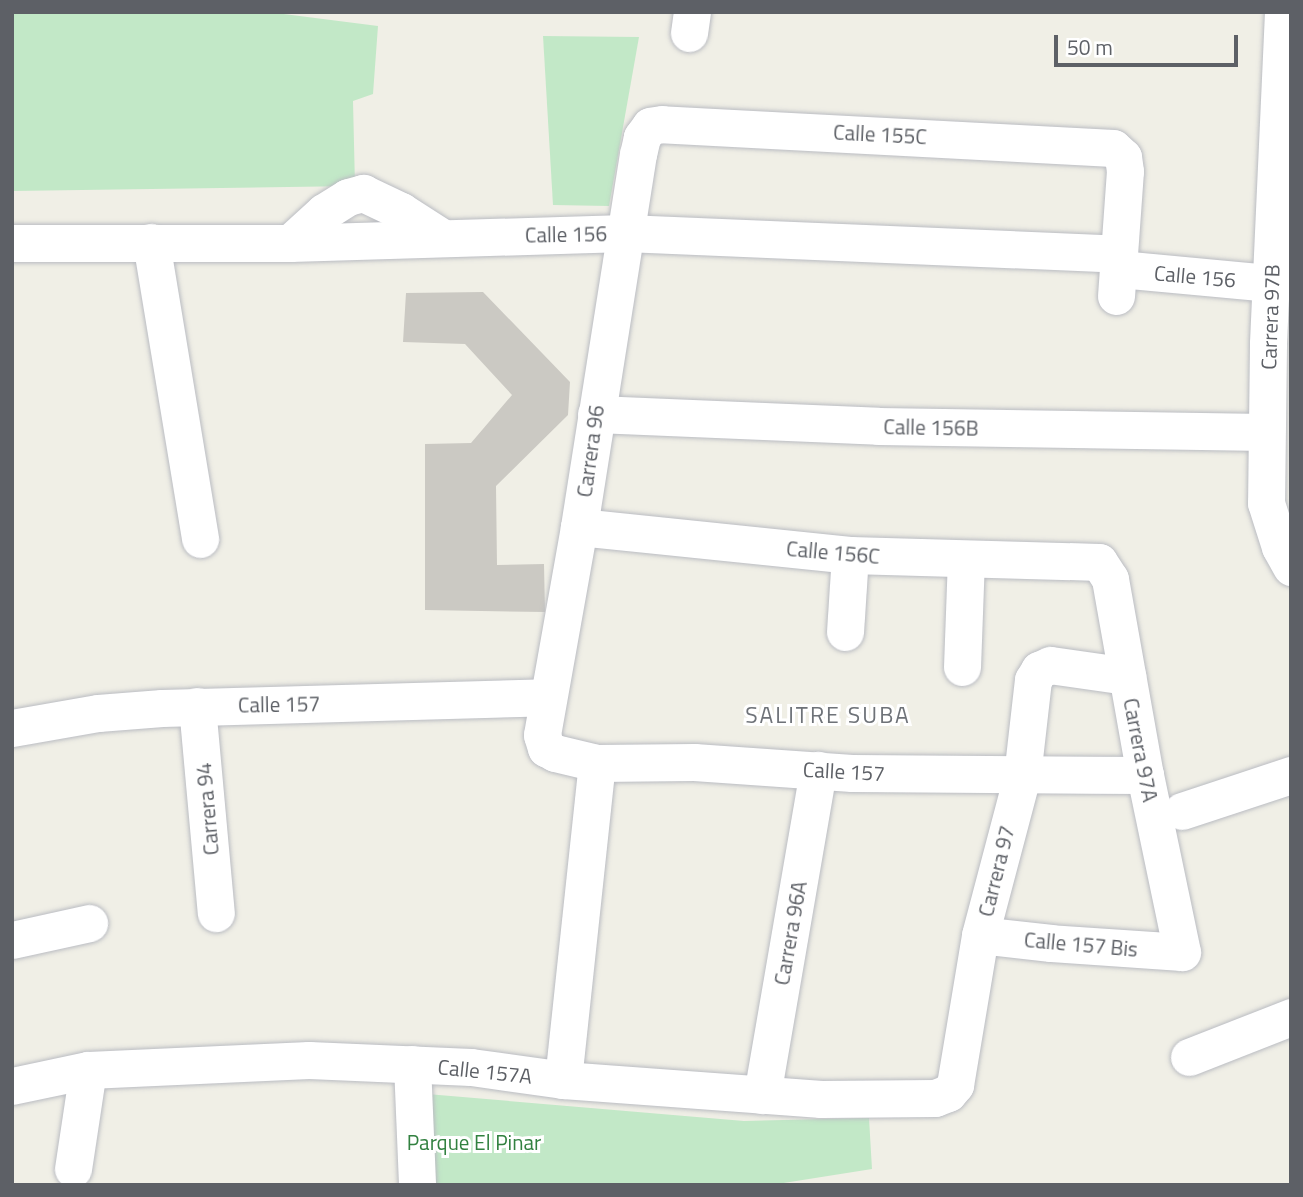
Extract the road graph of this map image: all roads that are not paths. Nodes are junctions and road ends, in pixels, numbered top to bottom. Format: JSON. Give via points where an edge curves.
{"nodes":[{"id":1,"x":1281,"y":16,"type":"edge"},
{"id":2,"x":638,"y":153,"type":"joint"},
{"id":3,"x":625,"y":233,"type":"junction"},
{"id":4,"x":1282,"y":240,"type":"edge"},
{"id":5,"x":151,"y":242,"type":"junction"},
{"id":6,"x":12,"y":243,"type":"edge"},
{"id":7,"x":1118,"y":273,"type":"junction"},
{"id":8,"x":1271,"y":283,"type":"junction"},
{"id":9,"x":1280,"y":343,"type":"edge"},
{"id":10,"x":596,"y":414,"type":"junction"},
{"id":11,"x":1266,"y":432,"type":"junction"},
{"id":12,"x":579,"y":527,"type":"junction"},
{"id":13,"x":200,"y":539,"type":"dead end"},
{"id":14,"x":850,"y":555,"type":"junction"},
{"id":15,"x":966,"y":559,"type":"junction"},
{"id":16,"x":1089,"y":560,"type":"joint"},
{"id":17,"x":1291,"y":568,"type":"edge"},
{"id":18,"x":845,"y":632,"type":"dead end"},
{"id":19,"x":962,"y":667,"type":"dead end"},
{"id":20,"x":1127,"y":676,"type":"junction"},
{"id":21,"x":547,"y":697,"type":"junction"},
{"id":22,"x":197,"y":706,"type":"junction"},
{"id":23,"x":12,"y":728,"type":"edge"},
{"id":24,"x":546,"y":748,"type":"joint"},
{"id":25,"x":597,"y":763,"type":"junction"},
{"id":26,"x":818,"y":771,"type":"junction"},
{"id":27,"x":1145,"y":775,"type":"junction"},
{"id":28,"x":1291,"y":775,"type":"edge"},
{"id":29,"x":1022,"y":776,"type":"junction"},
{"id":30,"x":1182,"y":811,"type":"dead end"},
{"id":31,"x":216,"y":913,"type":"dead end"},
{"id":32,"x":89,"y":923,"type":"dead end"},
{"id":33,"x":980,"y":935,"type":"junction"},
{"id":34,"x":12,"y":940,"type":"edge"},
{"id":35,"x":1182,"y":952,"type":"joint"},
{"id":36,"x":1291,"y":1017,"type":"edge"},
{"id":37,"x":1189,"y":1057,"type":"dead end"},
{"id":38,"x":412,"y":1064,"type":"junction"},
{"id":39,"x":88,"y":1070,"type":"junction"},
{"id":40,"x":563,"y":1080,"type":"junction"},
{"id":41,"x":955,"y":1085,"type":"joint"},
{"id":42,"x":12,"y":1086,"type":"edge"},
{"id":43,"x":762,"y":1095,"type":"junction"},
{"id":44,"x":73,"y":1169,"type":"dead end"},
{"id":45,"x":418,"y":1185,"type":"edge"}],
"edges":[{"from":1,"to":4,"type":"street","name":"Carrera 97B"},
{"from":2,"to":3,"type":"street","name":"Carrera 96"},
{"from":2,"to":7,"type":"street","name":"Calle 155C","via":[[650,127],[662,124],[1113,148],[1123,157],[1125,171]]},
{"from":3,"to":5,"type":"street","name":"Calle 156","via":[[290,243]]},
{"from":3,"to":7,"type":"street","name":"Calle 156"},
{"from":3,"to":10,"type":"street","name":"Carrera 96"},
{"from":4,"to":8,"type":"street","name":"Carrera 97B"},
{"from":5,"to":6,"type":"street","name":"Calle 156"},
{"from":5,"to":13,"type":"street"},
{"from":7,"to":8,"type":"street","name":"Calle 156"},
{"from":8,"to":9,"type":"street","name":"Carrera 97B"},
{"from":9,"to":11,"type":"street","name":"Carrera 97B"},
{"from":10,"to":11,"type":"street","name":"Calle 156B","via":[[878,426]]},
{"from":10,"to":12,"type":"street","name":"Carrera 96"},
{"from":11,"to":17,"type":"street","name":"Carrera 97B","via":[[1266,503]]},
{"from":12,"to":14,"type":"street","name":"Calle 156C"},
{"from":12,"to":21,"type":"street","name":"Carrera 96"},
{"from":14,"to":15,"type":"street","name":"Calle 156C"},
{"from":14,"to":18,"type":"street"},
{"from":15,"to":16,"type":"street","name":"Calle 156C"},
{"from":15,"to":19,"type":"street"},
{"from":16,"to":20,"type":"street","name":"Carrera 97A","via":[[1099,562],[1110,579]]},
{"from":20,"to":27,"type":"street","name":"Carrera 97A"},
{"from":20,"to":29,"type":"street","name":"Carrera 97","via":[[1050,665],[1039,670],[1033,680]]},
{"from":21,"to":22,"type":"street","name":"Calle 157"},
{"from":21,"to":24,"type":"street","name":"Carrera 96","via":[[541,735]]},
{"from":22,"to":23,"type":"street","name":"Calle 157","via":[[98,713]]},
{"from":22,"to":31,"type":"street","name":"Carrera 94"},
{"from":24,"to":25,"type":"street","name":"Calle 157"},
{"from":25,"to":26,"type":"street","name":"Calle 157","via":[[694,762]]},
{"from":25,"to":40,"type":"street"},
{"from":26,"to":29,"type":"street","name":"Calle 157"},
{"from":26,"to":43,"type":"street","name":"Carrera 96A"},
{"from":27,"to":29,"type":"street","name":"Calle 157"},
{"from":27,"to":35,"type":"street","name":"Carrera 97A"},
{"from":28,"to":30,"type":"street"},
{"from":29,"to":33,"type":"street","name":"Carrera 97"},
{"from":32,"to":34,"type":"street"},
{"from":33,"to":35,"type":"street","name":"Calle 157 Bis"},
{"from":33,"to":41,"type":"street","name":"Carrera 97"},
{"from":36,"to":37,"type":"street"},
{"from":38,"to":39,"type":"street","name":"Calle 157A","via":[[309,1060]]},
{"from":38,"to":40,"type":"street","name":"Calle 157A"},
{"from":38,"to":45,"type":"street"},
{"from":39,"to":42,"type":"street","name":"Calle 157A"},
{"from":39,"to":44,"type":"street"},
{"from":40,"to":43,"type":"street","name":"Calle 157A"},
{"from":41,"to":43,"type":"street","name":"Calle 157A","via":[[935,1098]]}]}
